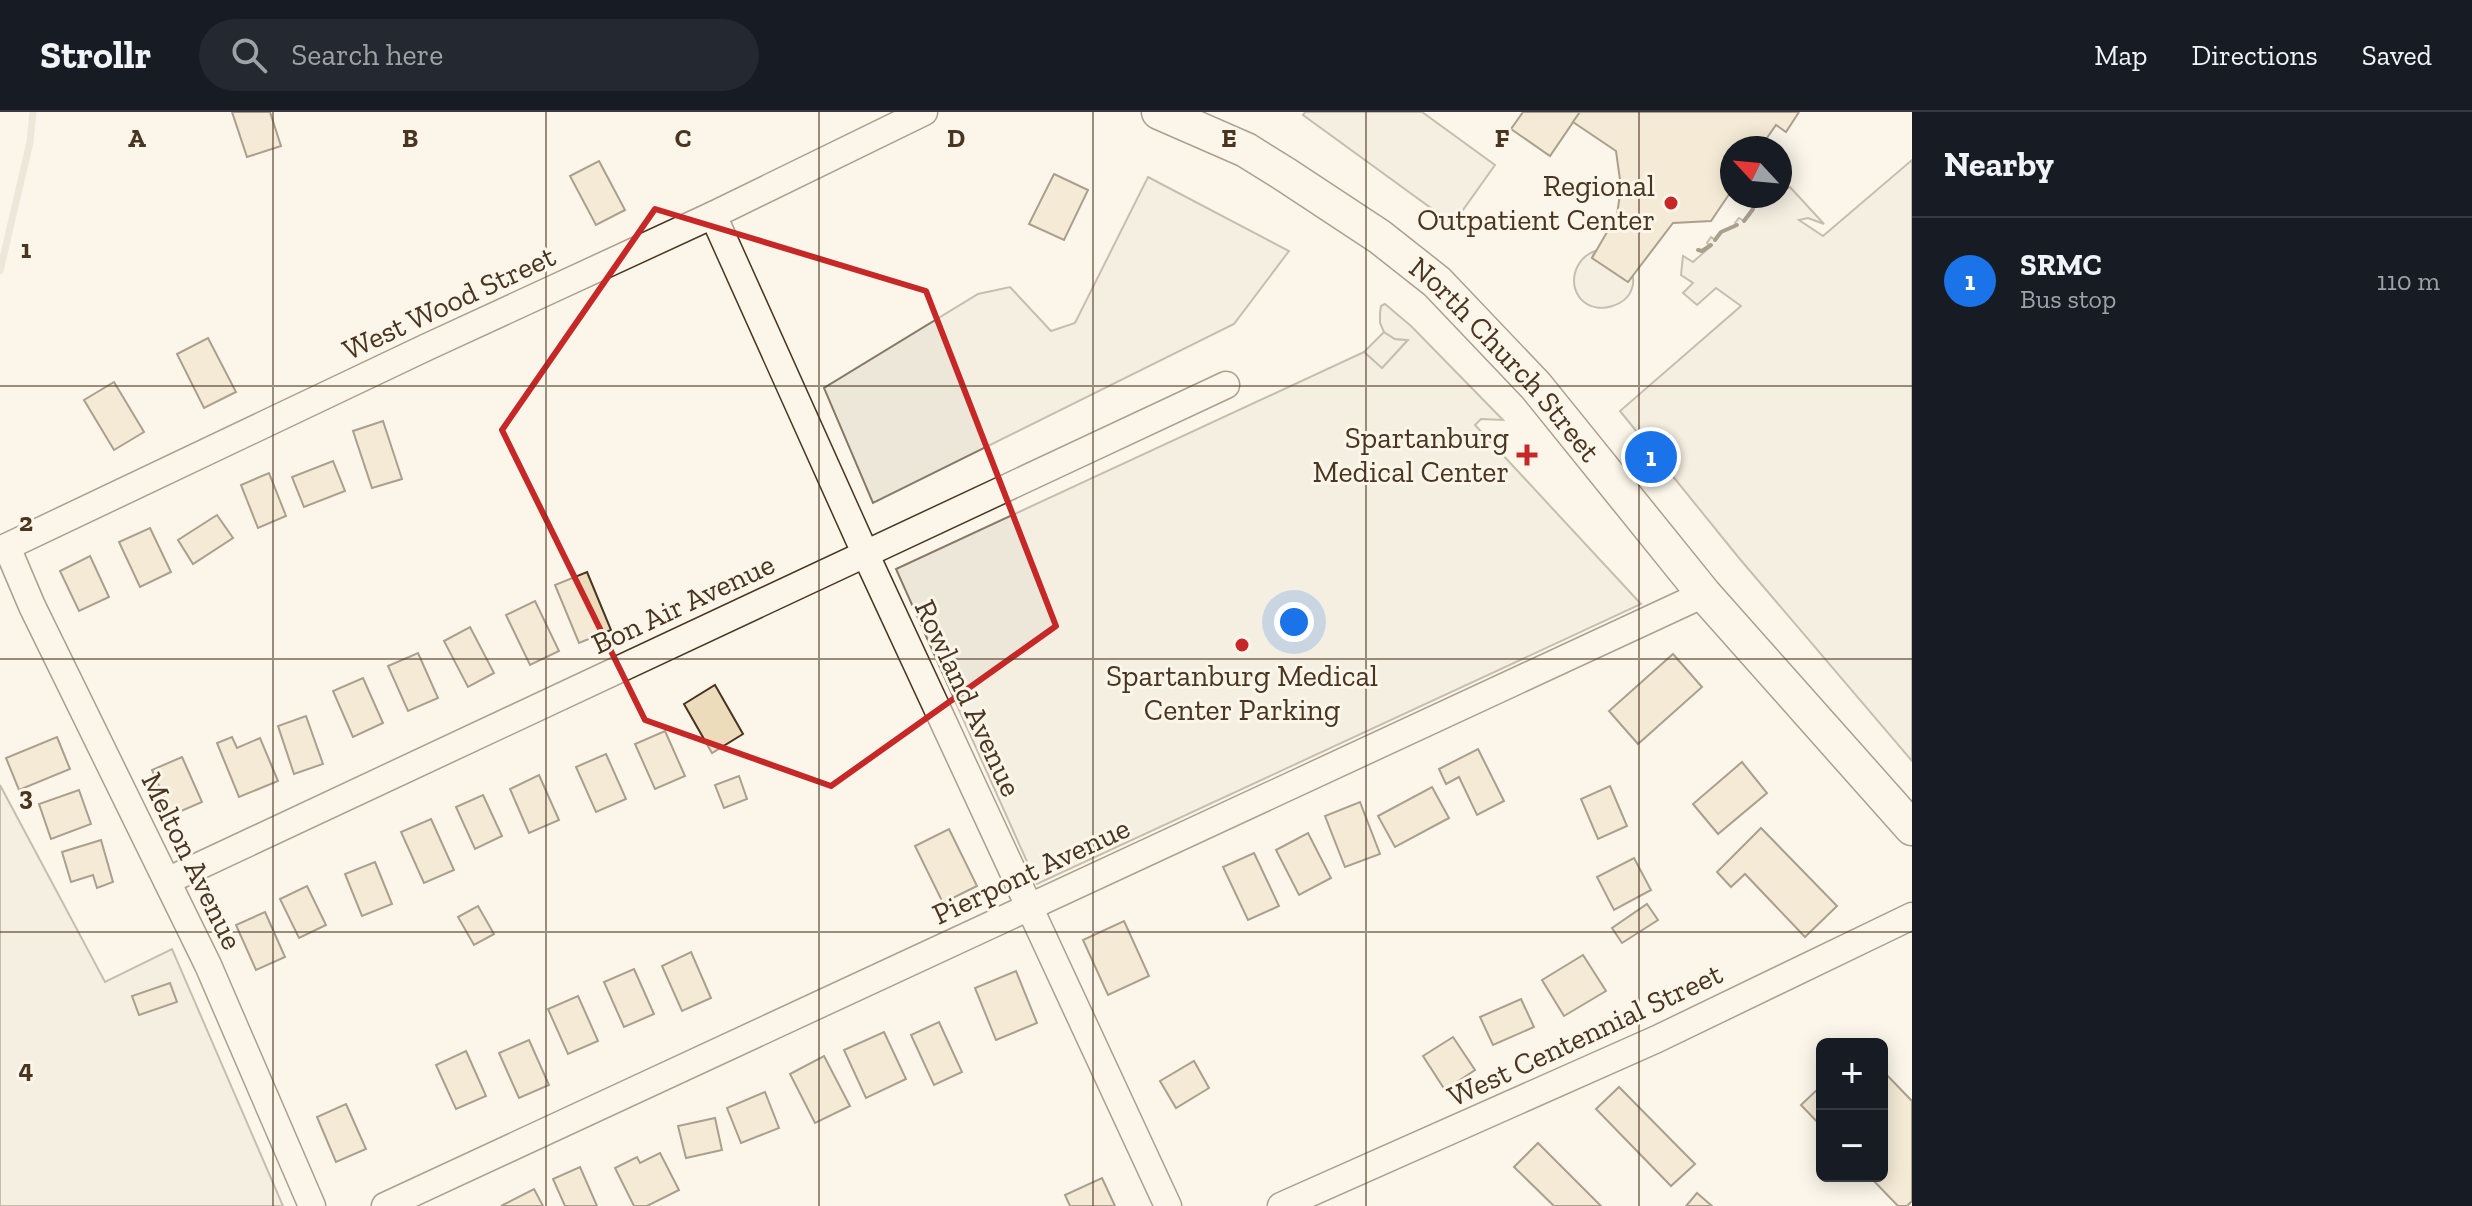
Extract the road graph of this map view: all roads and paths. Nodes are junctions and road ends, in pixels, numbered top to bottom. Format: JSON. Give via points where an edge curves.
{"nodes":[{"id":1,"x":924,"y":112,"type":"edge"},
{"id":2,"x":1159,"y":112,"type":"edge"},
{"id":3,"x":713,"y":215,"type":"junction"},
{"id":4,"x":1226,"y":385,"type":"dead end"},
{"id":5,"x":3,"y":548,"type":"edge"},
{"id":6,"x":865,"y":553,"type":"junction"},
{"id":7,"x":1704,"y":594,"type":"junction"},
{"id":8,"x":1912,"y":828,"type":"edge"},
{"id":9,"x":167,"y":881,"type":"junction"},
{"id":10,"x":1029,"y":907,"type":"junction"},
{"id":11,"x":1912,"y":916,"type":"edge"},
{"id":12,"x":312,"y":1206,"type":"edge"},
{"id":13,"x":385,"y":1206,"type":"edge"},
{"id":14,"x":1168,"y":1206,"type":"edge"},
{"id":15,"x":1281,"y":1206,"type":"edge"}],
"edges":[{"from":1,"to":3,"type":"street","name":"West Wood Street"},
{"from":2,"to":7,"type":"main road","name":"North Church Street","via":[[1273,166],[1437,282],[1536,386]]},
{"from":3,"to":5,"type":"street","name":"West Wood Street"},
{"from":3,"to":6,"type":"street","name":"Rowland Avenue"},
{"from":4,"to":6,"type":"street","name":"Bon Air Avenue"},
{"from":5,"to":9,"type":"street","name":"Melton Avenue"},
{"from":6,"to":9,"type":"street","name":"Bon Air Avenue"},
{"from":6,"to":10,"type":"street","name":"Rowland Avenue"},
{"from":7,"to":8,"type":"main road","name":"North Church Street"},
{"from":7,"to":10,"type":"street","name":"Pierpont Avenue"},
{"from":9,"to":12,"type":"street","name":"Melton Avenue","via":[[241,1036]]},
{"from":10,"to":13,"type":"street","name":"Pierpont Avenue"},
{"from":10,"to":14,"type":"street","name":"Rowland Avenue"},
{"from":11,"to":15,"type":"street","name":"West Centennial Street","via":[[1657,1039]]}]}
